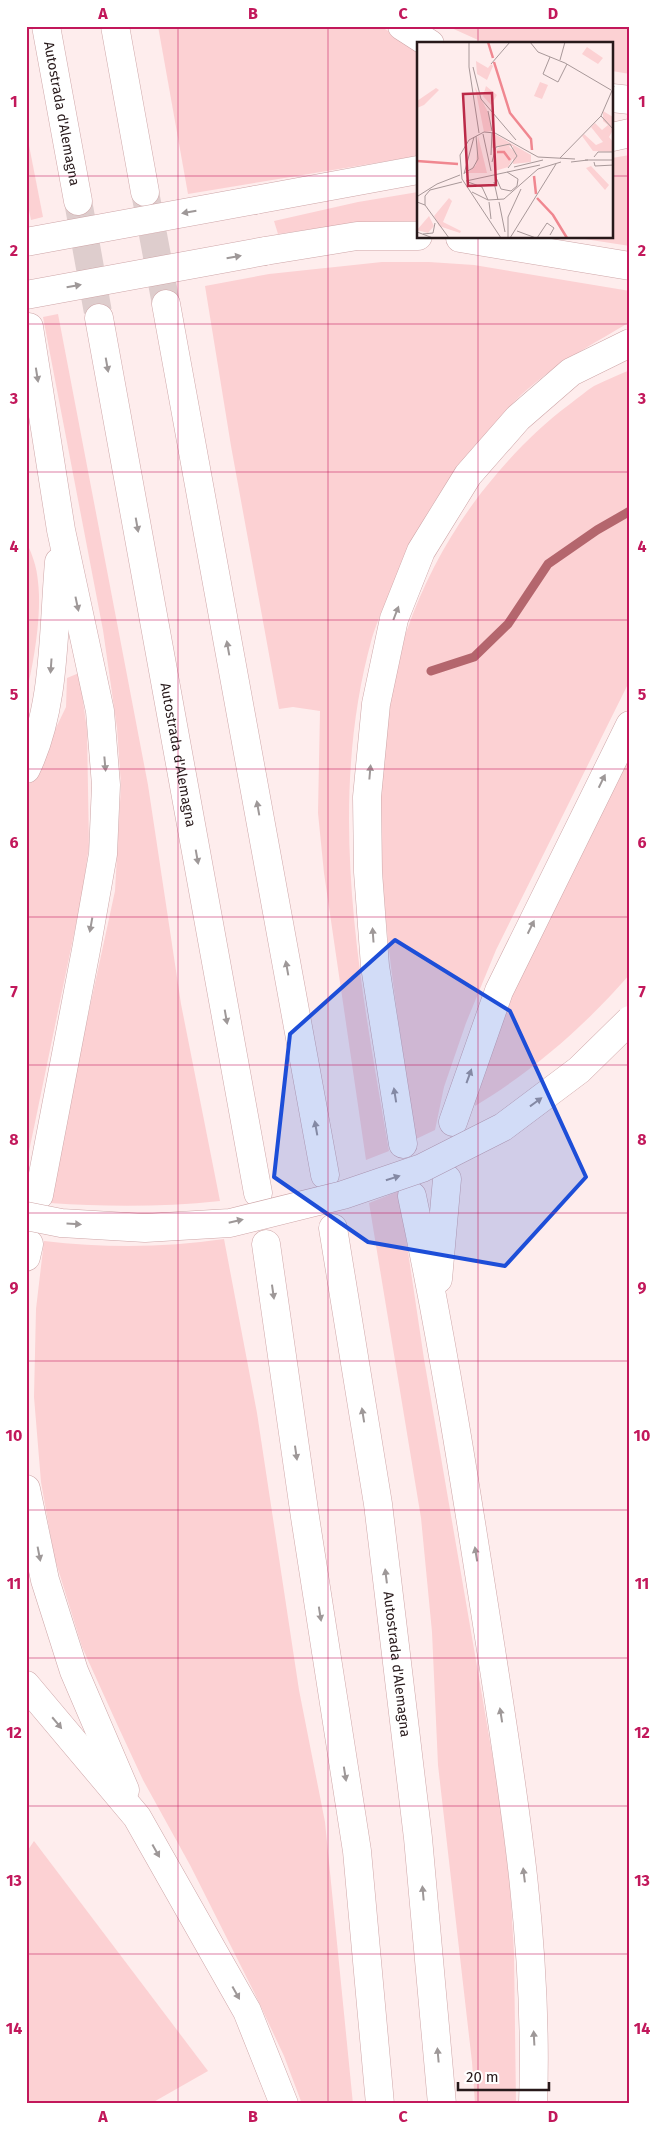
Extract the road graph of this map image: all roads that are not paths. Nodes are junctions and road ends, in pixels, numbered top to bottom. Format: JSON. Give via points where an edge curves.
{"nodes":[{"id":1,"x":46,"y":26,"type":"edge"},
{"id":2,"x":115,"y":26,"type":"edge"},
{"id":3,"x":402,"y":26,"type":"edge"},
{"id":4,"x":427,"y":42,"type":"edge"},
{"id":5,"x":614,"y":98,"type":"edge"},
{"id":6,"x":630,"y":100,"type":"edge"},
{"id":7,"x":630,"y":133,"type":"edge"},
{"id":8,"x":614,"y":137,"type":"edge"},
{"id":9,"x":417,"y":170,"type":"edge"},
{"id":10,"x":145,"y":192,"type":"tunnel mouth"},
{"id":11,"x":78,"y":201,"type":"tunnel mouth"},
{"id":12,"x":417,"y":236,"type":"edge"},
{"id":13,"x":466,"y":239,"type":"edge"},
{"id":14,"x":26,"y":242,"type":"edge"},
{"id":15,"x":630,"y":266,"type":"edge"},
{"id":16,"x":26,"y":295,"type":"edge"},
{"id":17,"x":166,"y":304,"type":"tunnel mouth"},
{"id":18,"x":99,"y":318,"type":"tunnel mouth"},
{"id":19,"x":29,"y":327,"type":"dead end"},
{"id":20,"x":630,"y":343,"type":"edge"},
{"id":21,"x":61,"y":530,"type":"junction"},
{"id":22,"x":630,"y":725,"type":"edge"},
{"id":23,"x":26,"y":769,"type":"edge"},
{"id":24,"x":630,"y":1020,"type":"edge"},
{"id":25,"x":452,"y":1122,"type":"dead end"},
{"id":26,"x":403,"y":1144,"type":"dead end"},
{"id":27,"x":325,"y":1176,"type":"dead end"},
{"id":28,"x":447,"y":1179,"type":"dead end"},
{"id":29,"x":258,"y":1193,"type":"dead end"},
{"id":30,"x":412,"y":1196,"type":"dead end"},
{"id":31,"x":32,"y":1206,"type":"edge"},
{"id":32,"x":333,"y":1228,"type":"dead end"},
{"id":33,"x":266,"y":1244,"type":"dead end"},
{"id":34,"x":435,"y":1305,"type":"junction"},
{"id":35,"x":26,"y":1489,"type":"edge"},
{"id":36,"x":26,"y":1685,"type":"edge"},
{"id":37,"x":137,"y":1817,"type":"junction"},
{"id":38,"x":284,"y":2104,"type":"edge"},
{"id":39,"x":380,"y":2104,"type":"edge"},
{"id":40,"x":442,"y":2104,"type":"edge"},
{"id":41,"x":533,"y":2104,"type":"edge"}],
"edges":[{"from":1,"to":11,"type":"highway","name":"Autostrada d'Alemagna"},
{"from":2,"to":10,"type":"highway"},
{"from":3,"to":4,"type":"highway"},
{"from":5,"to":6,"type":"highway"},
{"from":7,"to":8,"type":"highway"},
{"from":9,"to":14,"type":"highway","one_way":true,"bridge":true},
{"from":16,"to":12,"type":"highway","one_way":true,"bridge":true,"via":[[357,236]]},
{"from":13,"to":15,"type":"highway"},
{"from":27,"to":17,"type":"highway","one_way":true},
{"from":18,"to":29,"type":"highway","name":"Autostrada d'Alemagna","one_way":true},
{"from":19,"to":21,"type":"highway","one_way":true},
{"from":26,"to":20,"type":"highway","one_way":true,"via":[[375,966],[368,872],[367,797],[376,704],[394,619],[421,551],[468,475],[518,418],[572,372]]},
{"from":21,"to":23,"type":"highway","one_way":true,"via":[[48,702]]},
{"from":21,"to":31,"type":"highway","one_way":true,"via":[[100,711],[106,785],[103,854]]},
{"from":25,"to":22,"type":"highway","one_way":true,"via":[[499,991]]},
{"from":31,"to":24,"type":"highway","one_way":true,"bridge":true,"via":[[61,1223],[145,1228],[230,1223],[343,1195],[422,1168],[502,1126],[580,1070]]},
{"from":28,"to":34,"type":"highway"},
{"from":30,"to":34,"type":"highway"},
{"from":40,"to":32,"type":"highway","name":"Autostrada d'Alemagna","one_way":true,"via":[[418,1838],[378,1504]]},
{"from":33,"to":39,"type":"highway","one_way":true,"via":[[357,1851]]},
{"from":41,"to":34,"type":"highway","one_way":true,"via":[[534,2055],[526,1895],[514,1800]]},
{"from":35,"to":37,"type":"highway","one_way":true,"via":[[45,1580],[74,1671]]},
{"from":36,"to":37,"type":"highway","one_way":true},
{"from":37,"to":38,"type":"highway","one_way":true,"via":[[247,2011]]}]}
